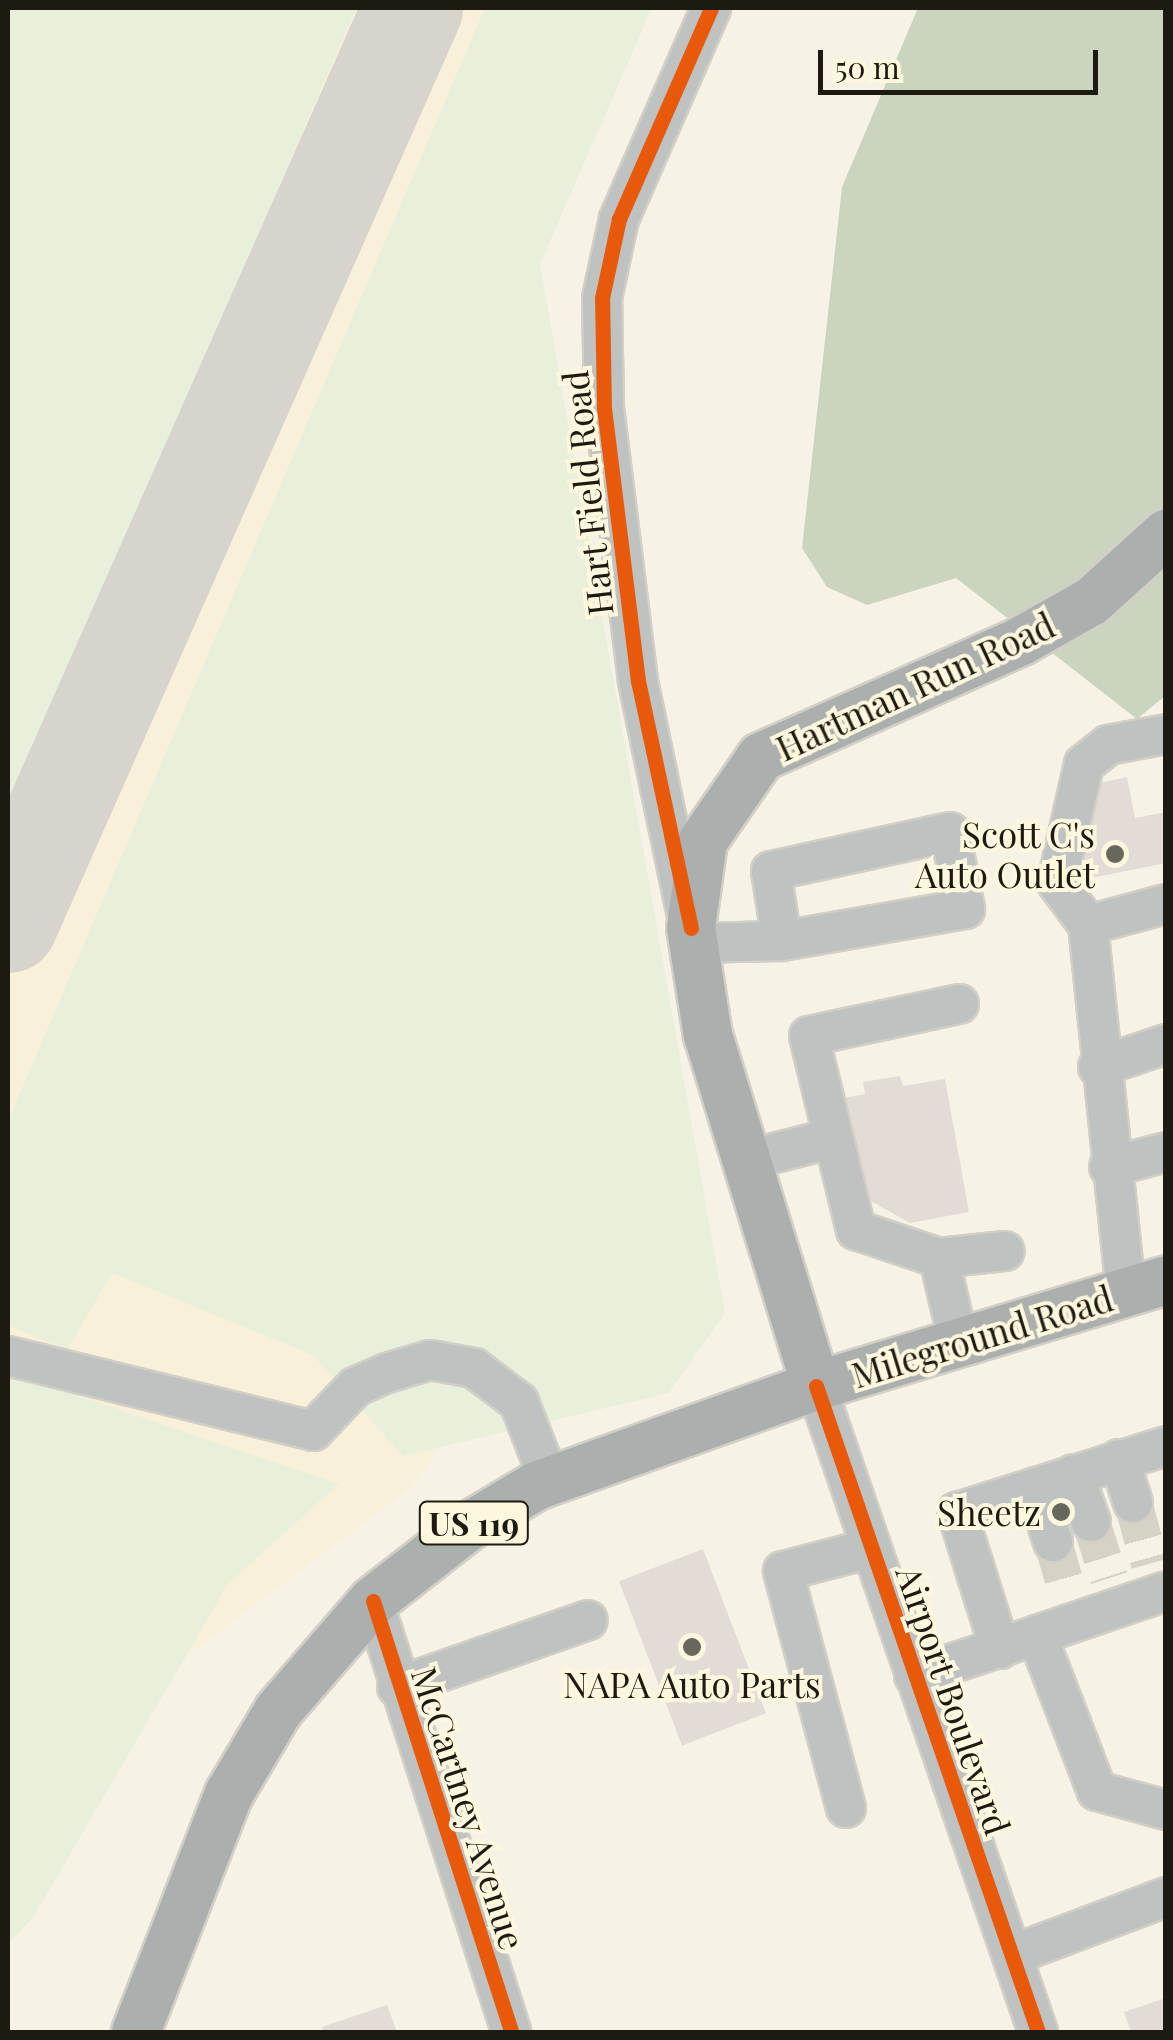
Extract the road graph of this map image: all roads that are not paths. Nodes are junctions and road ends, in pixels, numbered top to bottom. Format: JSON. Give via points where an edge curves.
{"nodes":[{"id":1,"x":711,"y":8,"type":"edge"},
{"id":2,"x":1166,"y":534,"type":"edge"},
{"id":3,"x":1166,"y":734,"type":"edge"},
{"id":4,"x":1166,"y":904,"type":"edge"},
{"id":5,"x":1088,"y":925,"type":"junction"},
{"id":6,"x":691,"y":935,"type":"junction"},
{"id":7,"x":782,"y":941,"type":"junction"},
{"id":8,"x":959,"y":1004,"type":"dead end"},
{"id":9,"x":1166,"y":1044,"type":"edge"},
{"id":10,"x":1098,"y":1067,"type":"junction"},
{"id":11,"x":833,"y":1138,"type":"junction"},
{"id":12,"x":1166,"y":1152,"type":"edge"},
{"id":13,"x":746,"y":1160,"type":"junction"},
{"id":14,"x":1109,"y":1167,"type":"junction"},
{"id":15,"x":1004,"y":1251,"type":"dead end"},
{"id":16,"x":939,"y":1258,"type":"junction"},
{"id":17,"x":1146,"y":1286,"type":"edge"},
{"id":18,"x":959,"y":1344,"type":"junction"},
{"id":19,"x":8,"y":1356,"type":"edge"},
{"id":20,"x":816,"y":1386,"type":"junction"},
{"id":21,"x":1163,"y":1455,"type":"edge"},
{"id":22,"x":1119,"y":1458,"type":"junction"},
{"id":23,"x":1074,"y":1474,"type":"junction"},
{"id":24,"x":550,"y":1482,"type":"junction"},
{"id":25,"x":1035,"y":1487,"type":"junction"},
{"id":26,"x":1132,"y":1503,"type":"tunnel mouth"},
{"id":27,"x":1091,"y":1522,"type":"tunnel mouth"},
{"id":28,"x":1053,"y":1542,"type":"tunnel mouth"},
{"id":29,"x":871,"y":1548,"type":"junction"},
{"id":30,"x":1158,"y":1583,"type":"edge"},
{"id":31,"x":372,"y":1602,"type":"junction"},
{"id":32,"x":588,"y":1620,"type":"dead end"},
{"id":33,"x":1038,"y":1635,"type":"junction"},
{"id":34,"x":1000,"y":1649,"type":"junction"},
{"id":35,"x":914,"y":1676,"type":"junction"},
{"id":36,"x":398,"y":1686,"type":"junction"},
{"id":37,"x":846,"y":1808,"type":"dead end"},
{"id":38,"x":1166,"y":1810,"type":"edge"},
{"id":39,"x":1166,"y":1897,"type":"edge"},
{"id":40,"x":1012,"y":1955,"type":"junction"},
{"id":41,"x":136,"y":2032,"type":"edge"},
{"id":42,"x":512,"y":2032,"type":"edge"},
{"id":43,"x":1038,"y":2032,"type":"edge"}],
"edges":[{"from":1,"to":6,"type":"street","name":"Hart Field Road","via":[[620,218],[602,298],[604,408],[638,681]]},
{"from":2,"to":6,"type":"main road","name":"Hartman Run Road","via":[[1092,601],[1021,641],[761,757],[703,840]]},
{"from":3,"to":5,"type":"street","via":[[1108,745],[1084,764],[1057,883]]},
{"from":4,"to":5,"type":"street"},
{"from":5,"to":10,"type":"street"},
{"from":6,"to":7,"type":"street"},
{"from":6,"to":13,"type":"main road","name":"Hartman Run Road","via":[[708,1036]]},
{"from":7,"to":7,"type":"street","via":[[965,909],[950,832],[771,872]]},
{"from":8,"to":11,"type":"street","via":[[809,1036]]},
{"from":9,"to":10,"type":"street"},
{"from":10,"to":14,"type":"street"},
{"from":11,"to":13,"type":"street"},
{"from":11,"to":16,"type":"street","via":[[856,1230]]},
{"from":12,"to":14,"type":"street"},
{"from":13,"to":20,"type":"main road","name":"Hartman Run Road"},
{"from":14,"to":17,"type":"street"},
{"from":15,"to":16,"type":"street"},
{"from":16,"to":18,"type":"street"},
{"from":17,"to":18,"type":"main road","name":"Mileground Road","number":"US 119"},
{"from":18,"to":20,"type":"main road","name":"Mileground Road","number":"US 119"},
{"from":19,"to":24,"type":"street","via":[[313,1431],[355,1387],[387,1373],[430,1360],[474,1368],[519,1402]]},
{"from":20,"to":24,"type":"main road","name":"Mileground Road","number":"US 119"},
{"from":20,"to":29,"type":"street","name":"Airport Boulevard"},
{"from":21,"to":22,"type":"street"},
{"from":22,"to":23,"type":"street"},
{"from":22,"to":26,"type":"street"},
{"from":23,"to":25,"type":"street"},
{"from":23,"to":27,"type":"street"},
{"from":24,"to":31,"type":"main road","name":"Mileground Road","number":"US 119","via":[[469,1526]]},
{"from":25,"to":28,"type":"street"},
{"from":25,"to":34,"type":"street","via":[[957,1512]]},
{"from":29,"to":35,"type":"street","name":"Airport Boulevard"},
{"from":29,"to":37,"type":"street","via":[[783,1571]]},
{"from":30,"to":33,"type":"street","via":[[1072,1606]]},
{"from":31,"to":36,"type":"street","name":"McCartney Avenue"},
{"from":31,"to":41,"type":"main road","name":"Mileground Road","number":"US 119","via":[[278,1711],[229,1794]]},
{"from":32,"to":36,"type":"street"},
{"from":33,"to":34,"type":"street"},
{"from":33,"to":38,"type":"street","via":[[1097,1791]]},
{"from":34,"to":35,"type":"street"},
{"from":35,"to":40,"type":"street","name":"Airport Boulevard"},
{"from":36,"to":42,"type":"street","name":"McCartney Avenue"},
{"from":39,"to":40,"type":"street"},
{"from":40,"to":43,"type":"street","name":"Airport Boulevard"}]}
